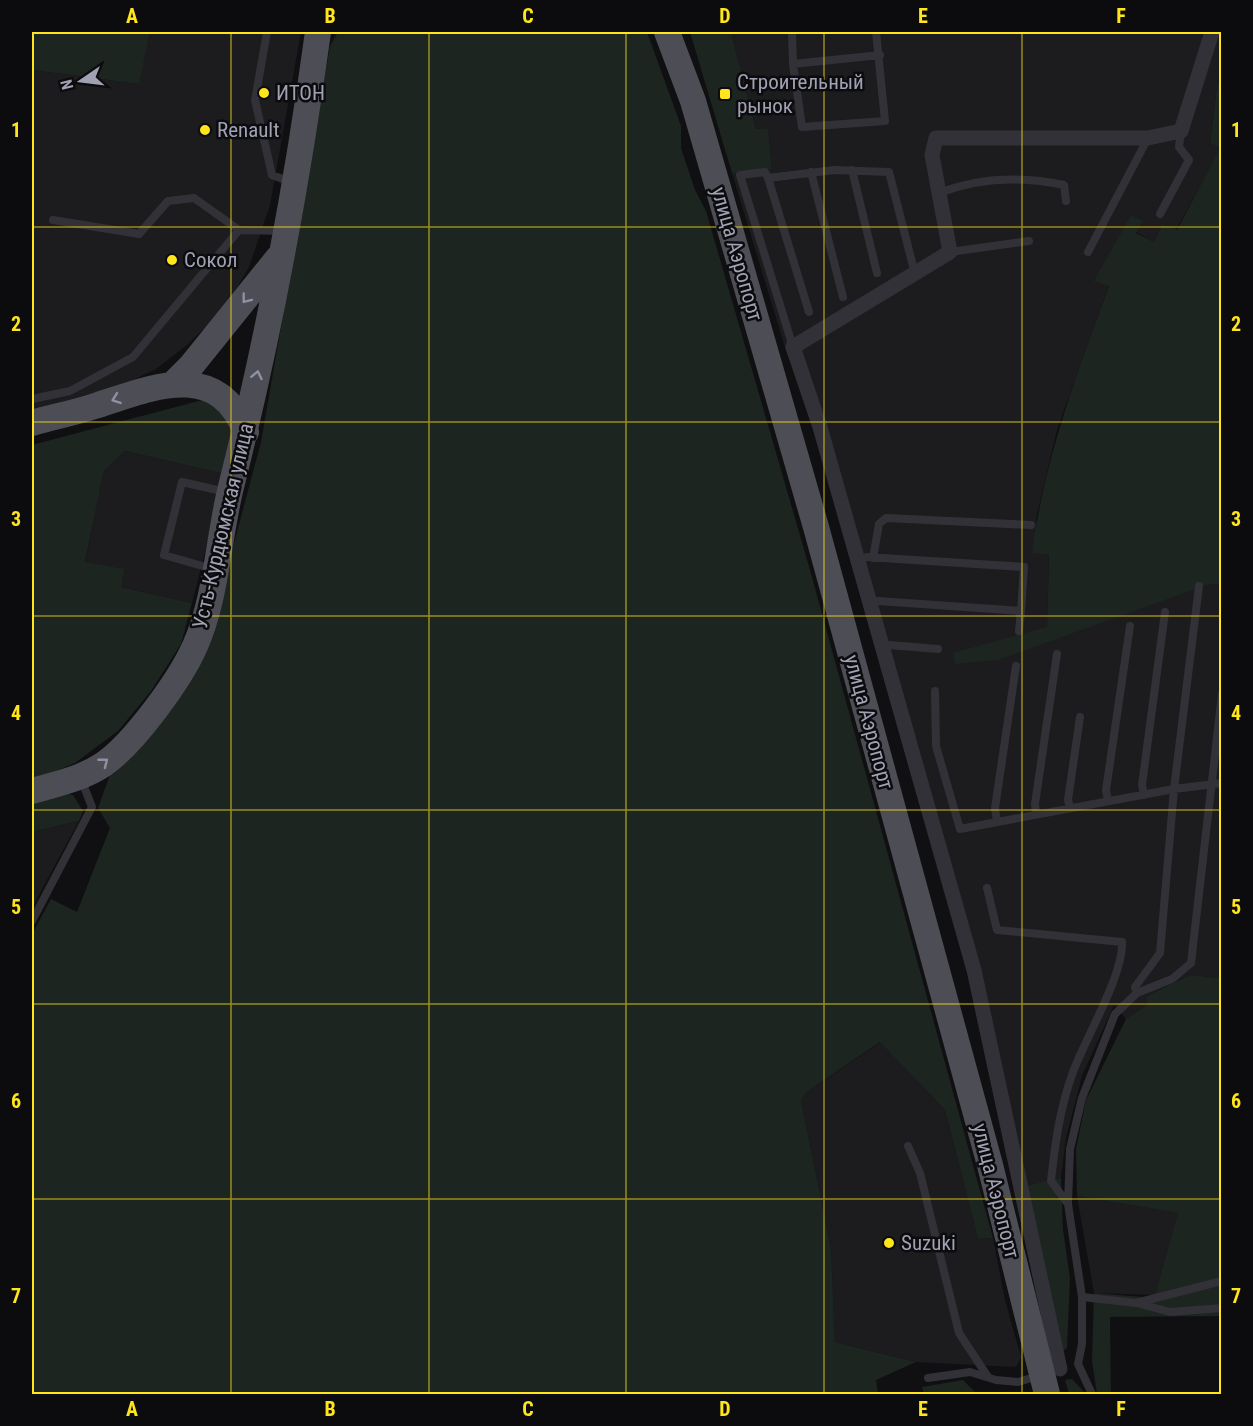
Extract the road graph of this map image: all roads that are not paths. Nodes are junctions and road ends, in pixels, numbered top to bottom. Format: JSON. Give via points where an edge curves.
{"nodes":[{"id":1,"x":267,"y":32,"type":"edge"},
{"id":2,"x":326,"y":32,"type":"edge"},
{"id":3,"x":792,"y":32,"type":"edge"},
{"id":4,"x":876,"y":32,"type":"edge"},
{"id":5,"x":1212,"y":32,"type":"edge"},
{"id":6,"x":673,"y":39,"type":"edge"},
{"id":7,"x":316,"y":43,"type":"edge"},
{"id":8,"x":880,"y":56,"type":"junction"},
{"id":9,"x":793,"y":64,"type":"junction"},
{"id":10,"x":1181,"y":131,"type":"junction"},
{"id":11,"x":1148,"y":138,"type":"junction"},
{"id":12,"x":852,"y":170,"type":"junction"},
{"id":13,"x":811,"y":172,"type":"junction"},
{"id":14,"x":768,"y":178,"type":"junction"},
{"id":15,"x":296,"y":183,"type":"junction"},
{"id":16,"x":938,"y":194,"type":"junction"},
{"id":17,"x":1066,"y":201,"type":"dead end"},
{"id":18,"x":1160,"y":214,"type":"dead end"},
{"id":19,"x":53,"y":220,"type":"dead end"},
{"id":20,"x":239,"y":230,"type":"junction"},
{"id":21,"x":1029,"y":241,"type":"dead end"},
{"id":22,"x":284,"y":242,"type":"junction"},
{"id":23,"x":950,"y":252,"type":"junction"},
{"id":24,"x":1088,"y":252,"type":"dead end"},
{"id":25,"x":877,"y":273,"type":"dead end"},
{"id":26,"x":915,"y":274,"type":"junction"},
{"id":27,"x":843,"y":297,"type":"dead end"},
{"id":28,"x":809,"y":312,"type":"dead end"},
{"id":29,"x":793,"y":347,"type":"junction"},
{"id":30,"x":172,"y":384,"type":"junction"},
{"id":31,"x":32,"y":399,"type":"edge"},
{"id":32,"x":32,"y":423,"type":"edge"},
{"id":33,"x":246,"y":432,"type":"junction"},
{"id":34,"x":230,"y":493,"type":"junction"},
{"id":35,"x":1031,"y":525,"type":"dead end"},
{"id":36,"x":873,"y":558,"type":"junction"},
{"id":37,"x":857,"y":560,"type":"junction"},
{"id":38,"x":215,"y":569,"type":"junction"},
{"id":39,"x":1199,"y":586,"type":"dead end"},
{"id":40,"x":870,"y":604,"type":"junction"},
{"id":41,"x":1021,"y":611,"type":"junction"},
{"id":42,"x":1165,"y":612,"type":"dead end"},
{"id":43,"x":1130,"y":626,"type":"dead end"},
{"id":44,"x":1019,"y":632,"type":"dead end"},
{"id":45,"x":882,"y":647,"type":"junction"},
{"id":46,"x":938,"y":649,"type":"dead end"},
{"id":47,"x":1057,"y":654,"type":"dead end"},
{"id":48,"x":1016,"y":666,"type":"dead end"},
{"id":49,"x":935,"y":692,"type":"dead end"},
{"id":50,"x":1221,"y":694,"type":"edge"},
{"id":51,"x":1080,"y":717,"type":"dead end"},
{"id":52,"x":80,"y":777,"type":"junction"},
{"id":53,"x":1221,"y":783,"type":"edge"},
{"id":54,"x":1211,"y":784,"type":"junction"},
{"id":55,"x":1174,"y":789,"type":"junction"},
{"id":56,"x":32,"y":791,"type":"edge"},
{"id":57,"x":1144,"y":795,"type":"junction"},
{"id":58,"x":1108,"y":801,"type":"junction"},
{"id":59,"x":1070,"y":808,"type":"junction"},
{"id":60,"x":1036,"y":814,"type":"junction"},
{"id":61,"x":997,"y":822,"type":"junction"},
{"id":62,"x":987,"y":888,"type":"dead end"},
{"id":63,"x":32,"y":921,"type":"edge"},
{"id":64,"x":1137,"y":993,"type":"junction"},
{"id":65,"x":908,"y":1146,"type":"dead end"},
{"id":66,"x":1068,"y":1204,"type":"junction"},
{"id":67,"x":1221,"y":1281,"type":"edge"},
{"id":68,"x":1082,"y":1297,"type":"junction"},
{"id":69,"x":1136,"y":1303,"type":"junction"},
{"id":70,"x":1221,"y":1308,"type":"edge"},
{"id":71,"x":1078,"y":1364,"type":"junction"},
{"id":72,"x":988,"y":1377,"type":"junction"},
{"id":73,"x":928,"y":1378,"type":"dead end"},
{"id":74,"x":1050,"y":1380,"type":"edge"},
{"id":75,"x":1092,"y":1395,"type":"edge"}],
"edges":[{"from":1,"to":15,"type":"lane","via":[[255,100],[272,175]]},
{"from":2,"to":7,"type":"main road","name":"Усть-Курдюмская улица"},
{"from":3,"to":9,"type":"lane"},
{"from":4,"to":8,"type":"lane"},
{"from":5,"to":10,"type":"street"},
{"from":6,"to":74,"type":"main road","name":"улица Аэропорт","via":[[819,539]]},
{"from":7,"to":15,"type":"main road","name":"Усть-Курдюмская улица"},
{"from":8,"to":9,"type":"lane"},
{"from":8,"to":9,"type":"lane","via":[[885,121],[802,127]]},
{"from":10,"to":11,"type":"street"},
{"from":10,"to":18,"type":"lane","via":[[1179,147],[1189,160]]},
{"from":11,"to":16,"type":"street","via":[[936,138],[932,155]]},
{"from":11,"to":24,"type":"lane"},
{"from":12,"to":13,"type":"lane"},
{"from":12,"to":25,"type":"lane"},
{"from":12,"to":26,"type":"lane","via":[[889,172]]},
{"from":13,"to":14,"type":"lane"},
{"from":13,"to":27,"type":"lane"},
{"from":14,"to":28,"type":"lane"},
{"from":14,"to":29,"type":"lane","via":[[765,172],[740,175]]},
{"from":15,"to":22,"type":"main road","name":"Усть-Курдюмская улица"},
{"from":16,"to":17,"type":"lane","via":[[968,182],[1042,180],[1064,185]]},
{"from":16,"to":23,"type":"street"},
{"from":19,"to":20,"type":"lane","via":[[139,234],[168,201],[194,198]]},
{"from":20,"to":22,"type":"lane"},
{"from":20,"to":31,"type":"lane","via":[[133,357],[70,392]]},
{"from":21,"to":23,"type":"lane"},
{"from":22,"to":30,"type":"main road","name":"Усть-Курдюмская улица","one_way":true,"via":[[231,318]]},
{"from":33,"to":22,"type":"main road","name":"Усть-Курдюмская улица","one_way":true},
{"from":23,"to":26,"type":"street"},
{"from":26,"to":29,"type":"street"},
{"from":29,"to":37,"type":"street"},
{"from":30,"to":32,"type":"main road","one_way":true,"via":[[145,388]]},
{"from":30,"to":33,"type":"main road","via":[[211,390],[225,398],[239,414]]},
{"from":33,"to":34,"type":"main road","name":"Усть-Курдюмская улица"},
{"from":34,"to":38,"type":"main road","name":"Усть-Курдюмская улица"},
{"from":34,"to":38,"type":"lane","via":[[182,482],[164,555]]},
{"from":35,"to":36,"type":"lane","via":[[886,518],[879,524]]},
{"from":36,"to":37,"type":"lane"},
{"from":36,"to":41,"type":"lane","via":[[1024,567]]},
{"from":37,"to":40,"type":"street"},
{"from":52,"to":38,"type":"main road","name":"Усть-Курдюмская улица","one_way":true,"via":[[104,764],[164,698],[195,646]]},
{"from":39,"to":55,"type":"lane"},
{"from":40,"to":41,"type":"lane"},
{"from":40,"to":45,"type":"street"},
{"from":41,"to":44,"type":"lane"},
{"from":42,"to":57,"type":"lane","via":[[1142,785]]},
{"from":43,"to":58,"type":"lane","via":[[1106,790]]},
{"from":45,"to":46,"type":"lane"},
{"from":45,"to":74,"type":"street","via":[[974,970]]},
{"from":47,"to":60,"type":"lane"},
{"from":48,"to":61,"type":"lane","via":[[995,808]]},
{"from":49,"to":61,"type":"lane","via":[[936,746],[960,829]]},
{"from":50,"to":54,"type":"lane"},
{"from":51,"to":59,"type":"lane"},
{"from":52,"to":56,"type":"main road","name":"Усть-Курдюмская улица"},
{"from":52,"to":63,"type":"lane","via":[[92,807]]},
{"from":53,"to":54,"type":"lane"},
{"from":54,"to":55,"type":"lane"},
{"from":54,"to":64,"type":"lane","via":[[1191,963],[1172,979]]},
{"from":55,"to":57,"type":"lane"},
{"from":55,"to":64,"type":"lane","via":[[1160,953],[1135,987]]},
{"from":57,"to":58,"type":"lane"},
{"from":58,"to":59,"type":"lane"},
{"from":59,"to":60,"type":"lane"},
{"from":60,"to":61,"type":"lane"},
{"from":62,"to":66,"type":"lane","via":[[997,930],[1122,942],[1123,952],[1072,1072],[1055,1137],[1051,1181]]},
{"from":64,"to":66,"type":"lane","via":[[1115,1014],[1082,1098],[1070,1149]]},
{"from":65,"to":72,"type":"lane","via":[[920,1173],[958,1333]]},
{"from":66,"to":68,"type":"lane"},
{"from":67,"to":69,"type":"lane"},
{"from":68,"to":69,"type":"lane"},
{"from":68,"to":71,"type":"lane"},
{"from":69,"to":70,"type":"lane","via":[[1170,1312]]},
{"from":71,"to":74,"type":"lane"},
{"from":71,"to":75,"type":"lane"},
{"from":72,"to":73,"type":"lane","via":[[970,1372]]},
{"from":72,"to":74,"type":"lane","via":[[1018,1382]]}]}
